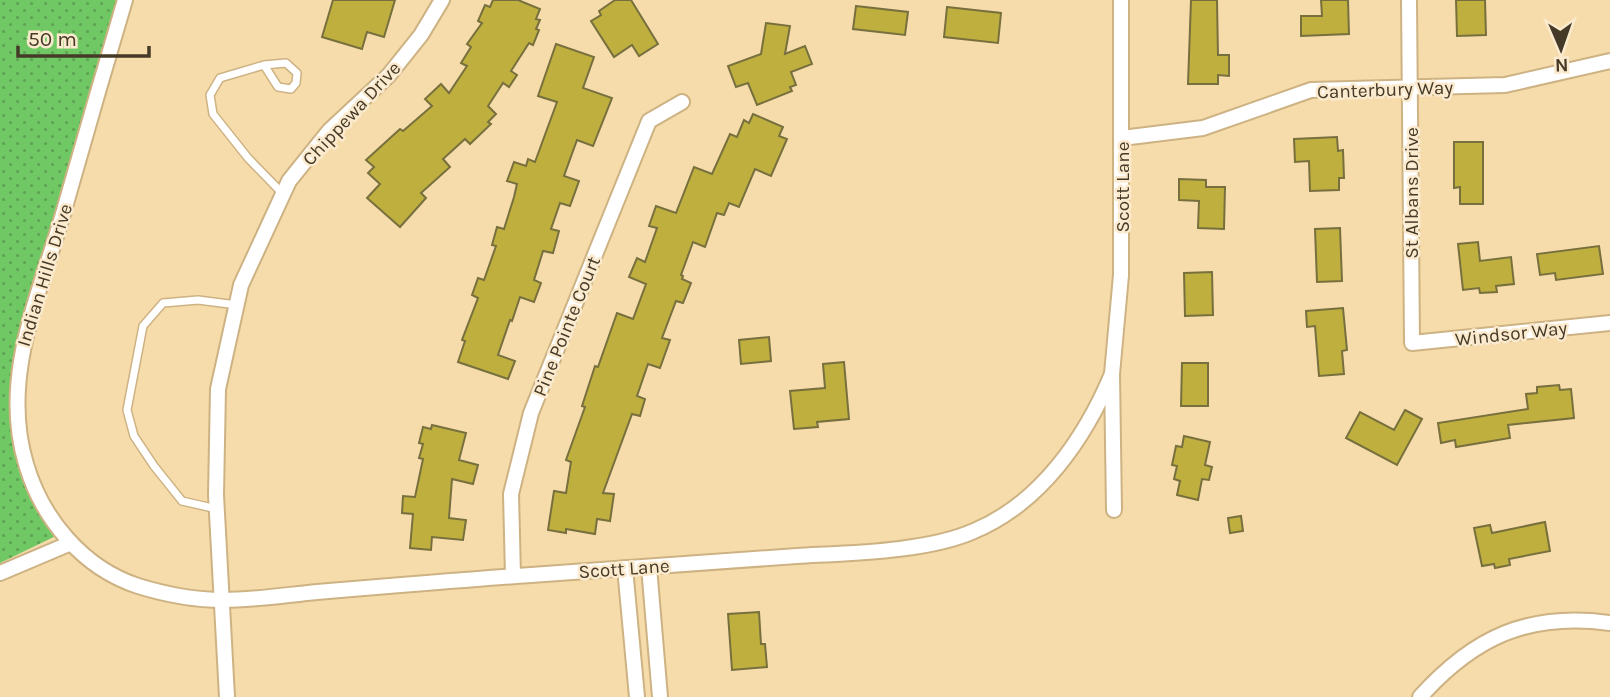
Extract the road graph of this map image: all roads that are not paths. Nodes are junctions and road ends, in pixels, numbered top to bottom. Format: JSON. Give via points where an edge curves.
{"nodes":[{"id":1,"x":125,"y":0,"type":"edge"},
{"id":2,"x":442,"y":0,"type":"edge"},
{"id":3,"x":1121,"y":0,"type":"edge"},
{"id":4,"x":1409,"y":0,"type":"edge"},
{"id":5,"x":1610,"y":61,"type":"edge"},
{"id":6,"x":264,"y":65,"type":"junction"},
{"id":7,"x":1410,"y":88,"type":"junction"},
{"id":8,"x":682,"y":102,"type":"dead end"},
{"id":9,"x":1122,"y":138,"type":"junction"},
{"id":10,"x":283,"y":195,"type":"junction"},
{"id":11,"x":237,"y":304,"type":"junction"},
{"id":12,"x":1610,"y":323,"type":"edge"},
{"id":13,"x":1412,"y":343,"type":"joint"},
{"id":14,"x":1112,"y":373,"type":"junction"},
{"id":15,"x":217,"y":509,"type":"junction"},
{"id":16,"x":1114,"y":510,"type":"dead end"},
{"id":17,"x":71,"y":543,"type":"junction"},
{"id":18,"x":649,"y":567,"type":"junction"},
{"id":19,"x":625,"y":568,"type":"junction"},
{"id":20,"x":0,"y":573,"type":"edge"},
{"id":21,"x":513,"y":576,"type":"junction"},
{"id":22,"x":221,"y":600,"type":"junction"},
{"id":23,"x":1610,"y":623,"type":"edge"},
{"id":24,"x":227,"y":697,"type":"edge"},
{"id":25,"x":637,"y":697,"type":"edge"},
{"id":26,"x":660,"y":697,"type":"edge"},
{"id":27,"x":1420,"y":697,"type":"edge"}],
"edges":[{"from":1,"to":17,"type":"street","name":"Indian Hills Drive","via":[[27,328],[17,378],[16,423],[26,466],[44,505]]},
{"from":2,"to":10,"type":"street","name":"Chippewa Drive","via":[[389,75],[330,131]]},
{"from":3,"to":9,"type":"street","name":"Scott Lane"},
{"from":4,"to":7,"type":"street","name":"St Albans Drive"},
{"from":5,"to":7,"type":"street","name":"Canterbury Way","via":[[1505,85]]},
{"from":6,"to":6,"type":"lane","via":[[286,63],[297,73],[296,83],[291,89],[278,87]]},
{"from":6,"to":10,"type":"lane","via":[[220,78],[210,94],[213,114]]},
{"from":7,"to":9,"type":"street","name":"Canterbury Way","via":[[1311,90],[1203,128]]},
{"from":7,"to":13,"type":"street","name":"St Albans Drive"},
{"from":8,"to":21,"type":"street","name":"Pine Pointe Court","via":[[649,121],[531,413],[511,494]]},
{"from":9,"to":14,"type":"street","name":"Scott Lane","via":[[1120,298]]},
{"from":10,"to":11,"type":"street","name":"Chippewa Drive","via":[[241,285]]},
{"from":11,"to":15,"type":"street","name":"Chippewa Drive","via":[[218,389]]},
{"from":11,"to":15,"type":"lane","via":[[163,303],[143,326],[127,410],[134,436],[183,500]]},
{"from":12,"to":13,"type":"street","name":"Windsor Way"},
{"from":14,"to":16,"type":"street","name":"Scott Lane"},
{"from":14,"to":18,"type":"street","name":"Scott Lane","via":[[1094,414],[1062,461],[1014,508],[976,531],[912,546]]},
{"from":15,"to":22,"type":"street","name":"Chippewa Drive"},
{"from":17,"to":20,"type":"street"},
{"from":17,"to":22,"type":"street","name":"Scott Lane","via":[[89,560],[124,580],[155,590]]},
{"from":18,"to":19,"type":"street","name":"Scott Lane"},
{"from":18,"to":26,"type":"street"},
{"from":19,"to":21,"type":"street","name":"Scott Lane"},
{"from":19,"to":25,"type":"street"},
{"from":21,"to":22,"type":"street","name":"Scott Lane"},
{"from":22,"to":24,"type":"street","name":"Chippewa Drive"},
{"from":23,"to":27,"type":"street","via":[[1552,620],[1521,626],[1465,654]]}]}
